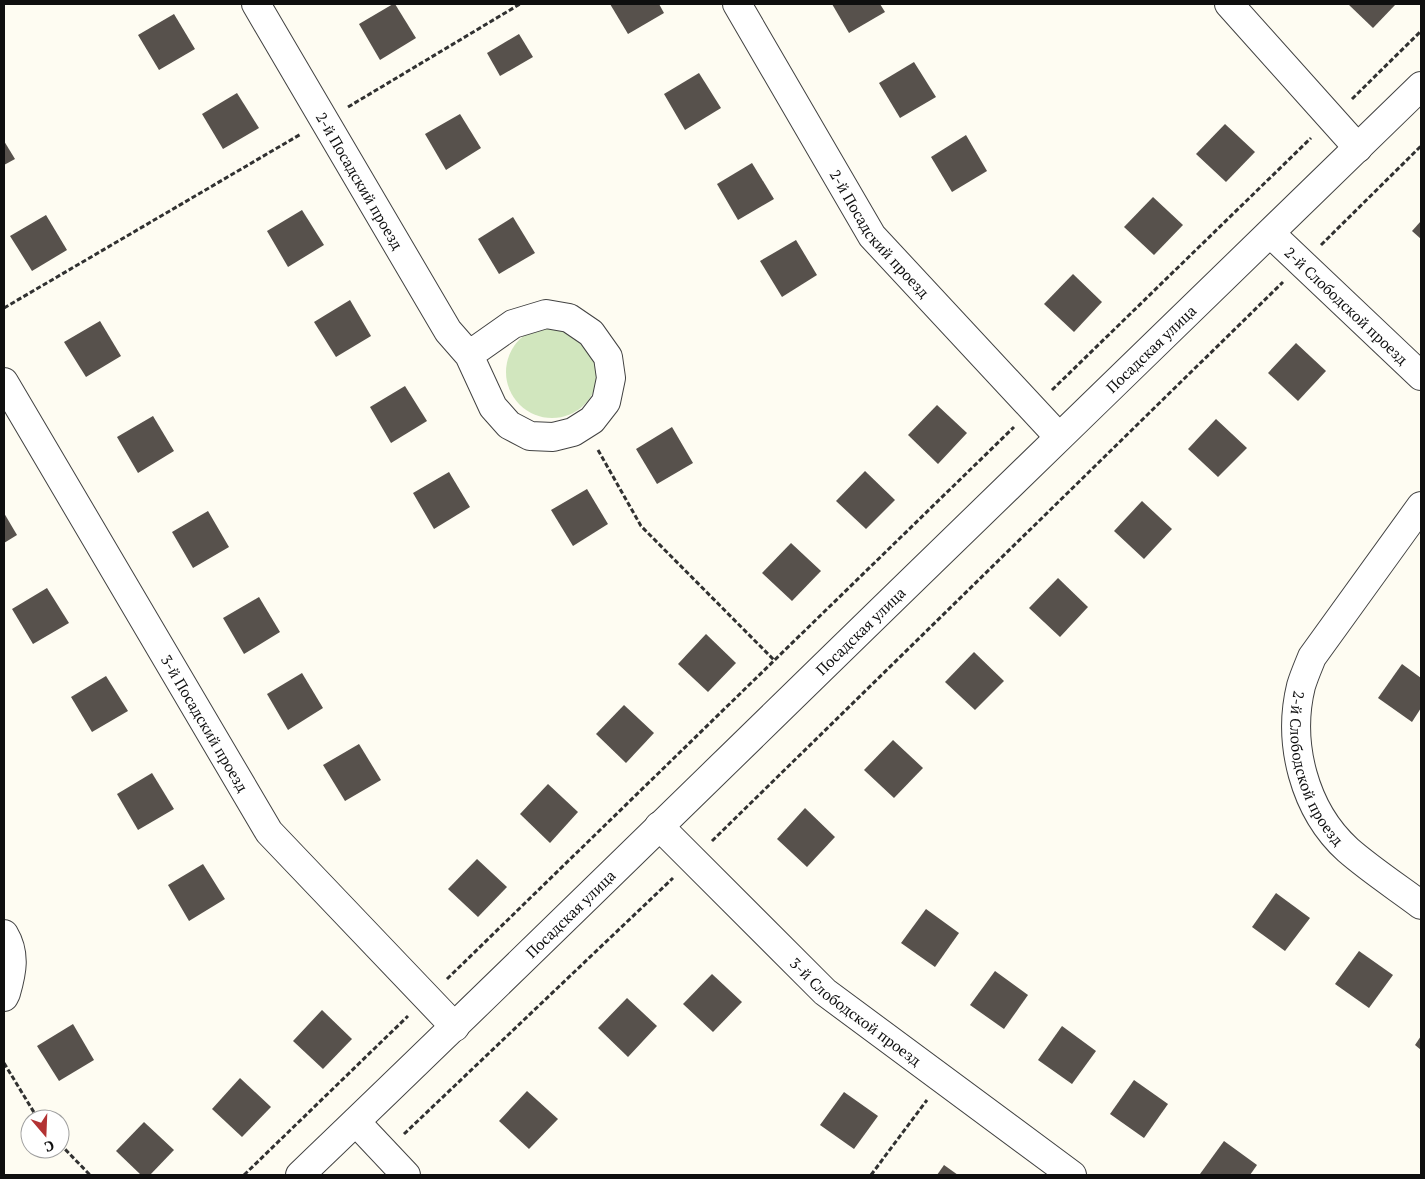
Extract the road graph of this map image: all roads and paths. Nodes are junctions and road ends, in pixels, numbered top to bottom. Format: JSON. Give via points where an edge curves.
{"nodes":[{"id":1,"x":256,"y":4,"type":"edge"},
{"id":2,"x":520,"y":4,"type":"edge"},
{"id":3,"x":738,"y":4,"type":"edge"},
{"id":4,"x":1230,"y":4,"type":"edge"},
{"id":5,"x":1421,"y":31,"type":"edge"},
{"id":6,"x":1421,"y":86,"type":"edge"},
{"id":7,"x":1331,"y":119,"type":"junction"},
{"id":8,"x":324,"y":121,"type":"junction"},
{"id":9,"x":1421,"y":146,"type":"edge"},
{"id":10,"x":1358,"y":148,"type":"junction"},
{"id":11,"x":1271,"y":234,"type":"junction"},
{"id":12,"x":1302,"y":263,"type":"junction"},
{"id":13,"x":4,"y":308,"type":"edge"},
{"id":14,"x":469,"y":355,"type":"junction"},
{"id":15,"x":1421,"y":376,"type":"edge"},
{"id":16,"x":4,"y":382,"type":"edge"},
{"id":17,"x":1033,"y":409,"type":"junction"},
{"id":18,"x":584,"y":425,"type":"junction"},
{"id":19,"x":1059,"y":437,"type":"junction"},
{"id":20,"x":1421,"y":506,"type":"edge"},
{"id":21,"x":774,"y":660,"type":"junction"},
{"id":22,"x":659,"y":826,"type":"junction"},
{"id":23,"x":693,"y":859,"type":"junction"},
{"id":24,"x":1421,"y":905,"type":"edge"},
{"id":25,"x":4,"y":934,"type":"edge"},
{"id":26,"x":4,"y":996,"type":"edge"},
{"id":27,"x":427,"y":998,"type":"junction"},
{"id":28,"x":455,"y":1027,"type":"junction"},
{"id":29,"x":4,"y":1063,"type":"edge"},
{"id":30,"x":942,"y":1079,"type":"junction"},
{"id":31,"x":32,"y":1109,"type":"edge"},
{"id":32,"x":356,"y":1122,"type":"junction"},
{"id":33,"x":384,"y":1153,"type":"junction"},
{"id":34,"x":70,"y":1154,"type":"edge"},
{"id":35,"x":90,"y":1175,"type":"edge"},
{"id":36,"x":244,"y":1175,"type":"edge"},
{"id":37,"x":300,"y":1175,"type":"edge"},
{"id":38,"x":406,"y":1175,"type":"edge"},
{"id":39,"x":871,"y":1175,"type":"edge"},
{"id":40,"x":1072,"y":1175,"type":"edge"}],
"edges":[{"from":1,"to":8,"type":"street","name":"2-й Посадский проезд"},
{"from":2,"to":8,"type":"path"},
{"from":3,"to":17,"type":"street","name":"2-й Посадский проезд","via":[[872,236]]},
{"from":4,"to":7,"type":"street"},
{"from":5,"to":7,"type":"path"},
{"from":6,"to":10,"type":"street","name":"Посадская улица"},
{"from":7,"to":10,"type":"street"},
{"from":7,"to":17,"type":"path"},
{"from":8,"to":13,"type":"path"},
{"from":8,"to":14,"type":"street","name":"2-й Посадский проезд","via":[[448,331]]},
{"from":9,"to":12,"type":"path"},
{"from":10,"to":11,"type":"street","name":"Посадская улица"},
{"from":11,"to":12,"type":"street","name":"2-й Слободской проезд"},
{"from":11,"to":19,"type":"street","name":"Посадская улица"},
{"from":12,"to":15,"type":"street","name":"2-й Слободской проезд"},
{"from":12,"to":23,"type":"path"},
{"from":14,"to":18,"type":"street","name":"2-й Посадский проезд","via":[[493,407],[510,425],[530,436],[553,437],[573,432]]},
{"from":14,"to":18,"type":"street","name":"2-й Посадский проезд","via":[[513,324],[546,314],[569,318],[591,334],[608,357],[611,378],[606,402]]},
{"from":16,"to":27,"type":"street","name":"3-й Посадский проезд","via":[[269,832]]},
{"from":17,"to":19,"type":"street","name":"2-й Посадский проезд"},
{"from":17,"to":21,"type":"path"},
{"from":18,"to":21,"type":"path","via":[[641,526]]},
{"from":19,"to":22,"type":"street","name":"Посадская улица"},
{"from":20,"to":24,"type":"street","name":"2-й Слободской проезд","via":[[1312,657],[1301,685],[1296,744],[1312,801],[1328,827],[1347,849]]},
{"from":21,"to":27,"type":"path"},
{"from":22,"to":23,"type":"street","name":"3-й Слободской проезд"},
{"from":22,"to":28,"type":"street","name":"Посадская улица"},
{"from":23,"to":30,"type":"street","name":"3-й Слободской проезд","via":[[825,992]]},
{"from":23,"to":33,"type":"path"},
{"from":25,"to":26,"type":"street","via":[[9,943],[13,968]]},
{"from":27,"to":28,"type":"street","name":"3-й Посадский проезд"},
{"from":27,"to":36,"type":"path"},
{"from":28,"to":32,"type":"street","name":"Посадская улица"},
{"from":29,"to":31,"type":"path"},
{"from":30,"to":39,"type":"path"},
{"from":30,"to":40,"type":"street","name":"3-й Слободской проезд"},
{"from":32,"to":33,"type":"street"},
{"from":32,"to":37,"type":"street","name":"Посадская улица"},
{"from":33,"to":38,"type":"street"},
{"from":34,"to":35,"type":"path"}]}
